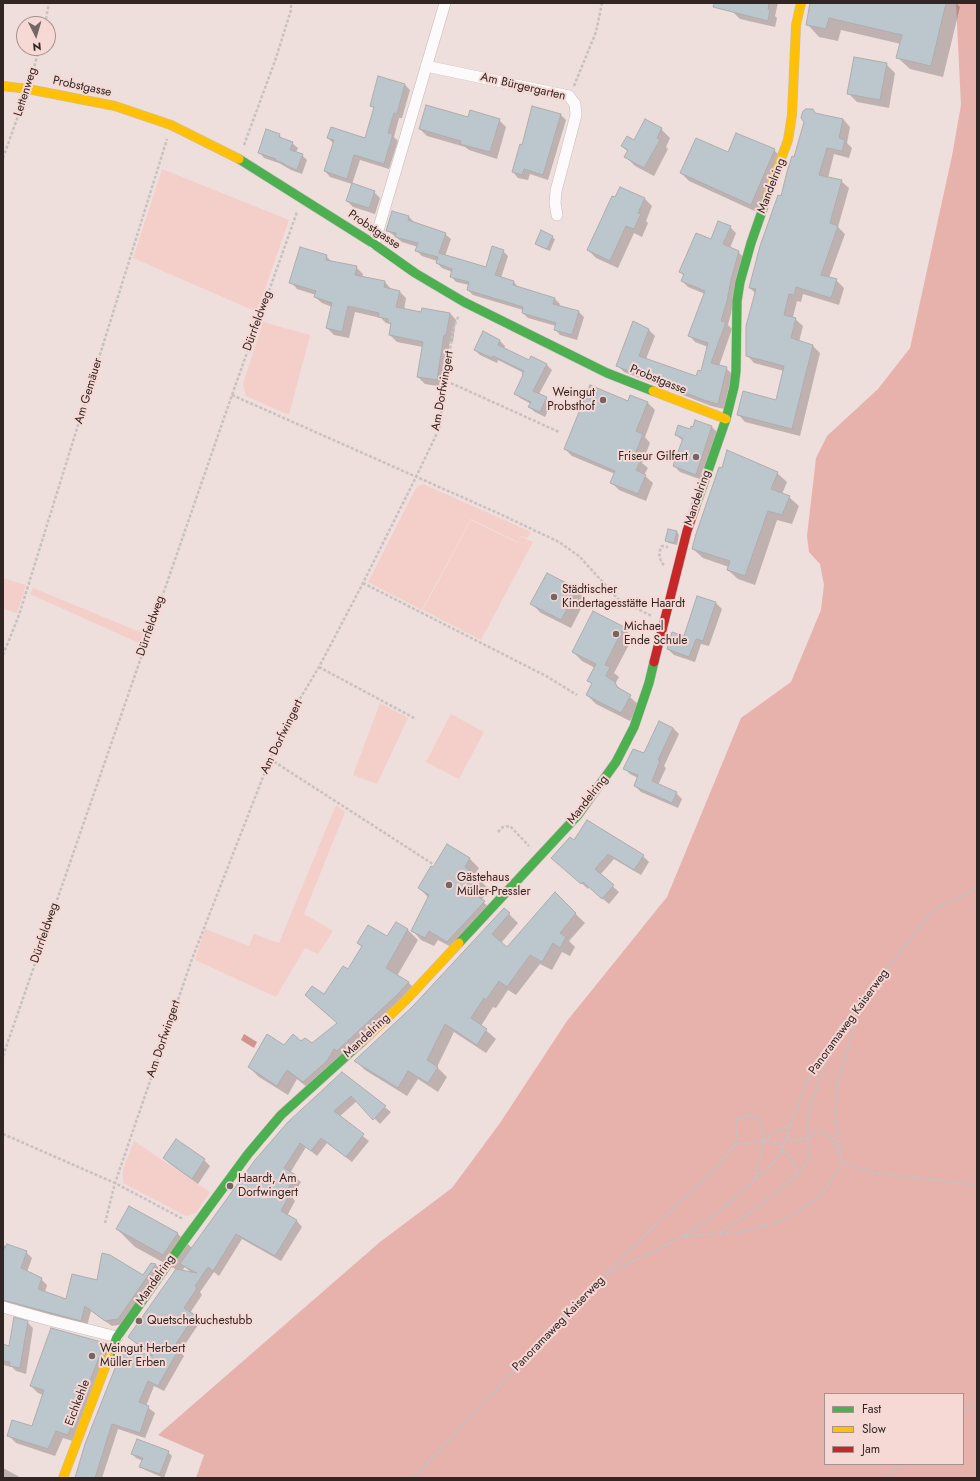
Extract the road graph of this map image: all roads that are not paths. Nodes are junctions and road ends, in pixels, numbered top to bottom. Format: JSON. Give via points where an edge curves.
{"nodes":[{"id":1,"x":445,"y":3,"type":"edge"},
{"id":2,"x":801,"y":3,"type":"edge"},
{"id":3,"x":426,"y":66,"type":"junction"},
{"id":4,"x":3,"y":86,"type":"edge"},
{"id":5,"x":557,"y":215,"type":"dead end"},
{"id":6,"x":374,"y":244,"type":"junction"},
{"id":7,"x":726,"y":419,"type":"junction"},
{"id":8,"x":3,"y":1307,"type":"edge"},
{"id":9,"x":117,"y":1337,"type":"junction"},
{"id":10,"x":63,"y":1478,"type":"edge"}],
"edges":[{"from":1,"to":3,"type":"street"},
{"from":2,"to":7,"type":"street","name":"Mandelring","via":[[796,25],[792,115],[788,140],[751,243],[740,282],[736,307],[736,371]]},
{"from":3,"to":5,"type":"street","name":"Am Bürgergarten","via":[[569,96],[575,104],[576,115],[556,191]]},
{"from":3,"to":6,"type":"street"},
{"from":4,"to":6,"type":"street","name":"Probstgasse","via":[[115,106],[172,125],[239,159]]},
{"from":6,"to":7,"type":"street","name":"Probstgasse","via":[[415,273],[464,302],[607,372]]},
{"from":7,"to":9,"type":"street","name":"Mandelring","via":[[687,531],[649,683],[634,727],[616,762],[578,815],[405,1001],[281,1115],[248,1154]]},
{"from":8,"to":9,"type":"street"},
{"from":9,"to":10,"type":"street","name":"Eichkehle"}]}
